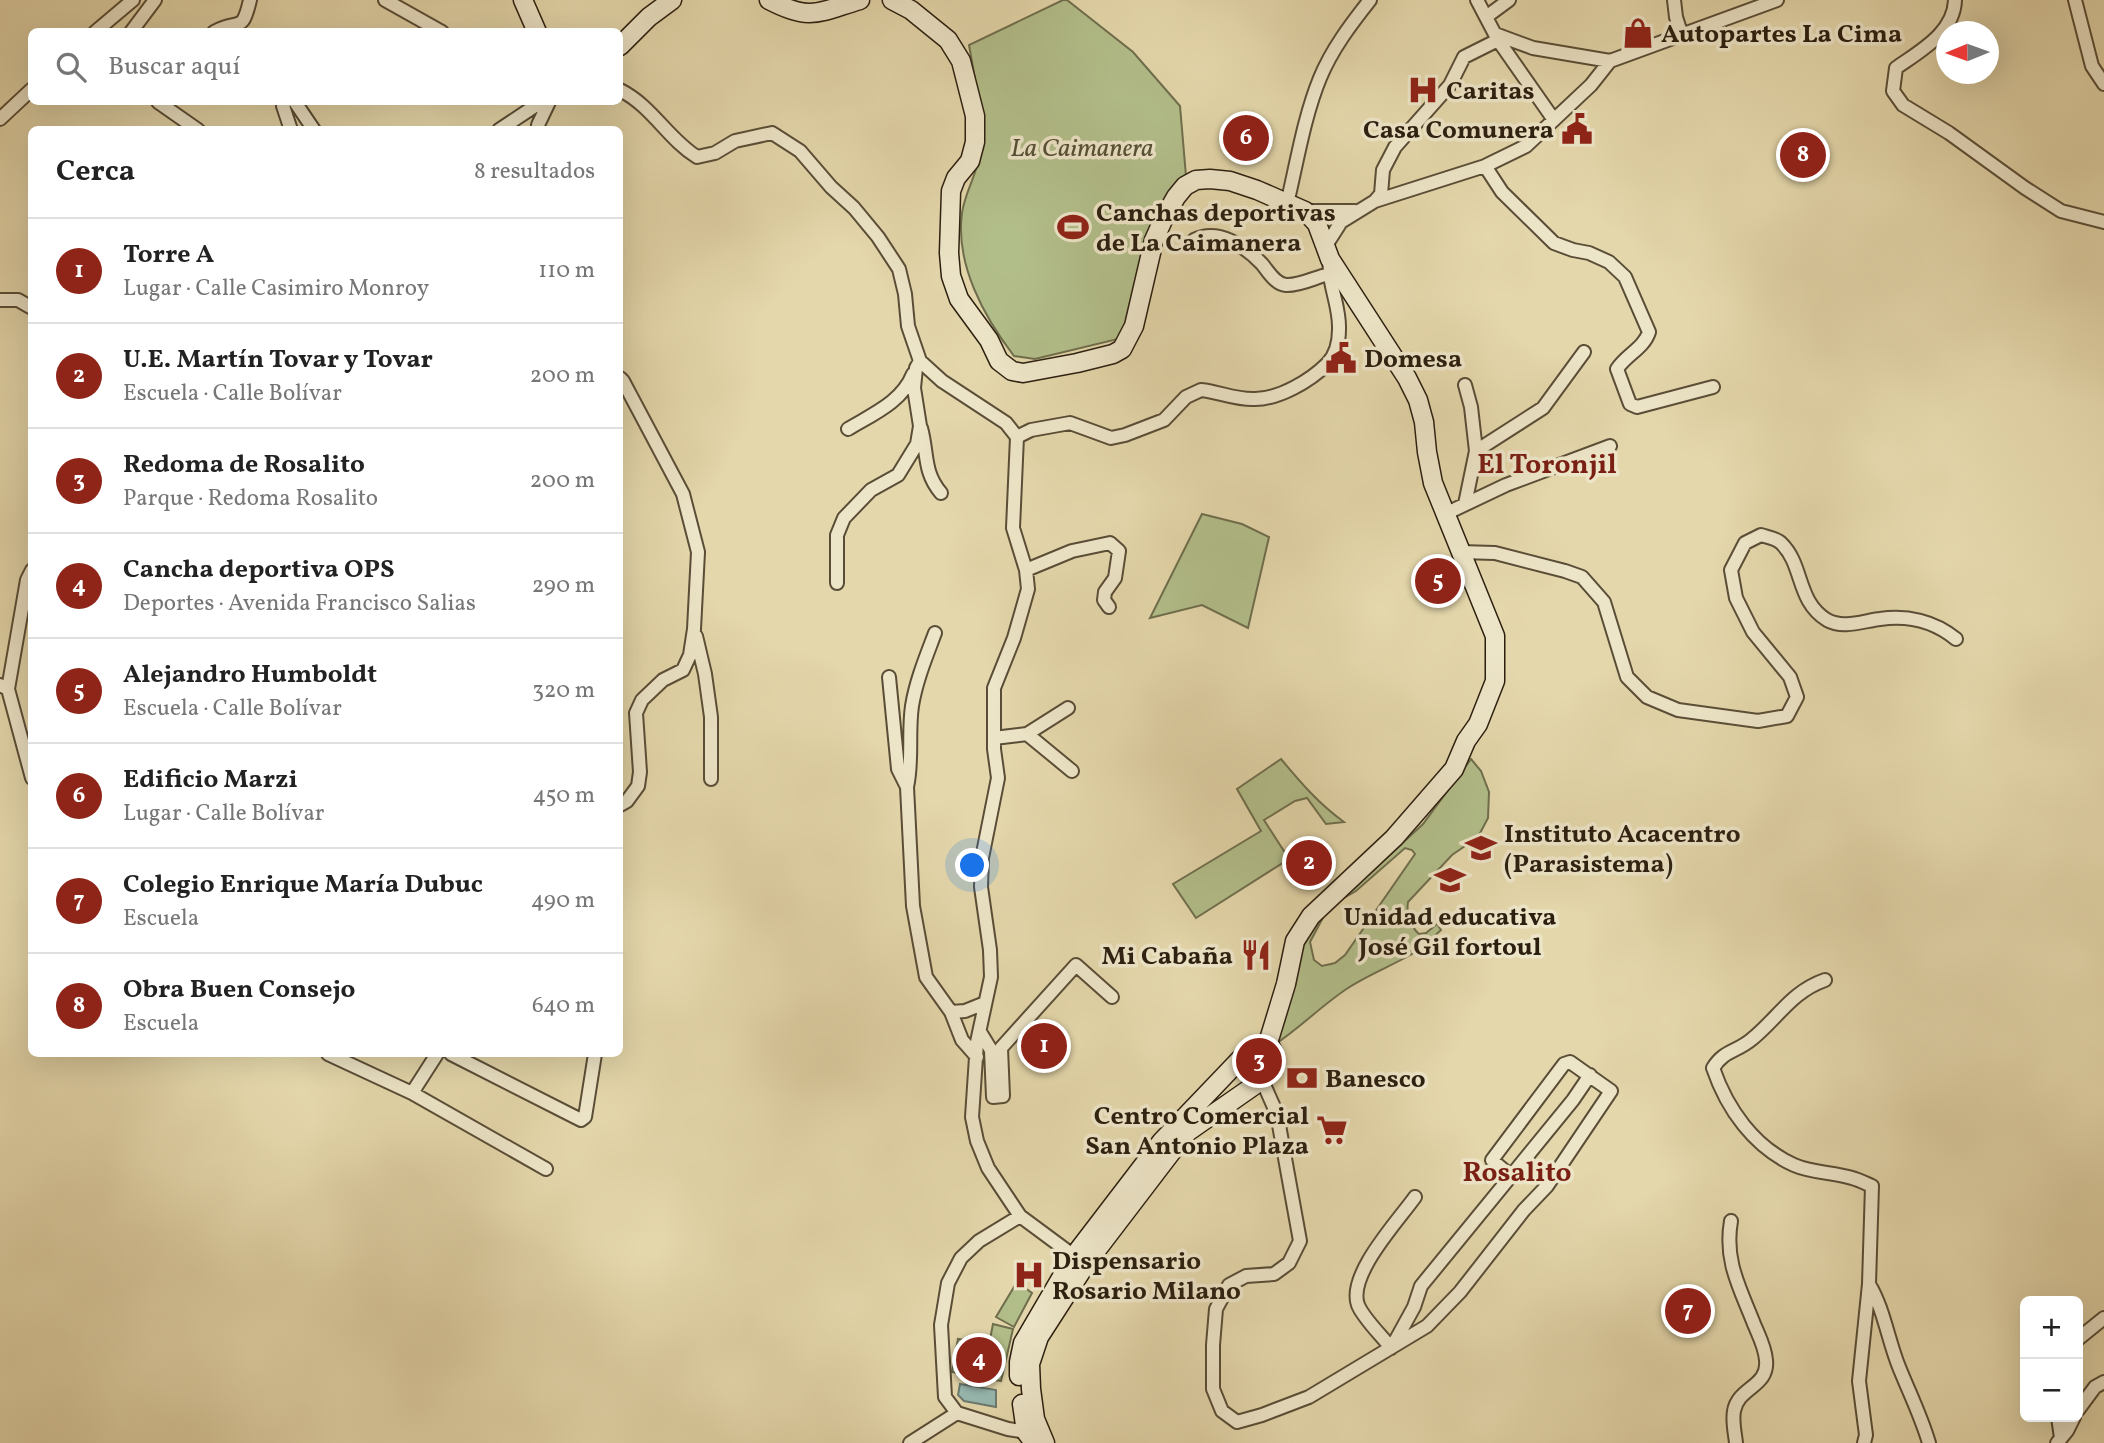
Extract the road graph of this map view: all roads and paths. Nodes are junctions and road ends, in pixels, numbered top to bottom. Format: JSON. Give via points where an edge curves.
{"nodes":[{"id":1,"x":133,"y":0,"type":"edge"},
{"id":2,"x":155,"y":0,"type":"edge"},
{"id":3,"x":250,"y":0,"type":"edge"},
{"id":4,"x":384,"y":0,"type":"edge"},
{"id":5,"x":523,"y":0,"type":"edge"},
{"id":6,"x":672,"y":0,"type":"edge"},
{"id":7,"x":769,"y":0,"type":"edge"},
{"id":8,"x":860,"y":0,"type":"edge"},
{"id":9,"x":892,"y":0,"type":"edge"},
{"id":10,"x":1370,"y":0,"type":"edge"},
{"id":11,"x":1477,"y":0,"type":"edge"},
{"id":12,"x":1510,"y":0,"type":"edge"},
{"id":13,"x":1674,"y":0,"type":"edge"},
{"id":14,"x":1777,"y":0,"type":"edge"},
{"id":15,"x":1955,"y":0,"type":"edge"},
{"id":16,"x":2075,"y":0,"type":"edge"},
{"id":17,"x":1486,"y":17,"type":"junction"},
{"id":18,"x":100,"y":28,"type":"edge"},
{"id":19,"x":134,"y":28,"type":"edge"},
{"id":20,"x":221,"y":28,"type":"edge"},
{"id":21,"x":435,"y":28,"type":"edge"},
{"id":22,"x":535,"y":28,"type":"edge"},
{"id":23,"x":1682,"y":36,"type":"junction"},
{"id":24,"x":1497,"y":37,"type":"junction"},
{"id":25,"x":623,"y":43,"type":"edge"},
{"id":26,"x":1610,"y":61,"type":"junction"},
{"id":27,"x":2104,"y":84,"type":"edge"},
{"id":28,"x":623,"y":92,"type":"edge"},
{"id":29,"x":28,"y":93,"type":"edge"},
{"id":30,"x":162,"y":105,"type":"edge"},
{"id":31,"x":284,"y":105,"type":"edge"},
{"id":32,"x":297,"y":105,"type":"edge"},
{"id":33,"x":536,"y":105,"type":"edge"},
{"id":34,"x":548,"y":105,"type":"edge"},
{"id":35,"x":0,"y":118,"type":"edge"},
{"id":36,"x":1554,"y":120,"type":"junction"},
{"id":37,"x":192,"y":126,"type":"edge"},
{"id":38,"x":289,"y":126,"type":"edge"},
{"id":39,"x":311,"y":126,"type":"edge"},
{"id":40,"x":505,"y":126,"type":"edge"},
{"id":41,"x":538,"y":126,"type":"edge"},
{"id":42,"x":1485,"y":166,"type":"junction"},
{"id":43,"x":1375,"y":201,"type":"junction"},
{"id":44,"x":1287,"y":204,"type":"junction"},
{"id":45,"x":1305,"y":211,"type":"junction"},
{"id":46,"x":1355,"y":211,"type":"junction"},
{"id":47,"x":2104,"y":222,"type":"edge"},
{"id":48,"x":1194,"y":240,"type":"dead end"},
{"id":49,"x":1328,"y":260,"type":"junction"},
{"id":50,"x":0,"y":300,"type":"edge"},
{"id":51,"x":28,"y":305,"type":"edge"},
{"id":52,"x":1584,"y":352,"type":"dead end"},
{"id":53,"x":918,"y":364,"type":"junction"},
{"id":54,"x":623,"y":381,"type":"edge"},
{"id":55,"x":1465,"y":385,"type":"dead end"},
{"id":56,"x":1713,"y":387,"type":"dead end"},
{"id":57,"x":920,"y":425,"type":"junction"},
{"id":58,"x":848,"y":429,"type":"dead end"},
{"id":59,"x":1017,"y":437,"type":"junction"},
{"id":60,"x":1610,"y":446,"type":"dead end"},
{"id":61,"x":1476,"y":451,"type":"junction"},
{"id":62,"x":941,"y":493,"type":"dead end"},
{"id":63,"x":1465,"y":504,"type":"junction"},
{"id":64,"x":1445,"y":514,"type":"junction"},
{"id":65,"x":1460,"y":552,"type":"junction"},
{"id":66,"x":1026,"y":570,"type":"junction"},
{"id":67,"x":28,"y":578,"type":"edge"},
{"id":68,"x":836,"y":583,"type":"dead end"},
{"id":69,"x":1109,"y":607,"type":"dead end"},
{"id":70,"x":694,"y":629,"type":"junction"},
{"id":71,"x":934,"y":633,"type":"dead end"},
{"id":72,"x":1955,"y":639,"type":"dead end"},
{"id":73,"x":889,"y":677,"type":"dead end"},
{"id":74,"x":4,"y":687,"type":"edge"},
{"id":75,"x":1068,"y":708,"type":"dead end"},
{"id":76,"x":1027,"y":734,"type":"junction"},
{"id":77,"x":995,"y":738,"type":"junction"},
{"id":78,"x":28,"y":765,"type":"edge"},
{"id":79,"x":1072,"y":771,"type":"dead end"},
{"id":80,"x":710,"y":779,"type":"dead end"},
{"id":81,"x":907,"y":787,"type":"junction"},
{"id":82,"x":623,"y":803,"type":"edge"},
{"id":83,"x":1825,"y":979,"type":"dead end"},
{"id":84,"x":1112,"y":997,"type":"dead end"},
{"id":85,"x":985,"y":1003,"type":"junction"},
{"id":86,"x":951,"y":1012,"type":"junction"},
{"id":87,"x":980,"y":1032,"type":"junction"},
{"id":88,"x":1268,"y":1043,"type":"junction"},
{"id":89,"x":334,"y":1057,"type":"edge"},
{"id":90,"x":436,"y":1057,"type":"edge"},
{"id":91,"x":457,"y":1057,"type":"edge"},
{"id":92,"x":595,"y":1057,"type":"edge"},
{"id":93,"x":977,"y":1057,"type":"junction"},
{"id":94,"x":1244,"y":1057,"type":"junction"},
{"id":95,"x":1590,"y":1075,"type":"junction"},
{"id":96,"x":1264,"y":1077,"type":"junction"},
{"id":97,"x":412,"y":1093,"type":"junction"},
{"id":98,"x":546,"y":1169,"type":"dead end"},
{"id":99,"x":1511,"y":1176,"type":"junction"},
{"id":100,"x":1415,"y":1197,"type":"dead end"},
{"id":101,"x":1020,"y":1216,"type":"junction"},
{"id":102,"x":1731,"y":1221,"type":"dead end"},
{"id":103,"x":1074,"y":1256,"type":"junction"},
{"id":104,"x":1870,"y":1284,"type":"junction"},
{"id":105,"x":2104,"y":1318,"type":"edge"},
{"id":106,"x":2083,"y":1335,"type":"edge"},
{"id":107,"x":1391,"y":1348,"type":"junction"},
{"id":108,"x":2104,"y":1382,"type":"edge"},
{"id":109,"x":2083,"y":1403,"type":"edge"},
{"id":110,"x":957,"y":1413,"type":"junction"},
{"id":111,"x":2058,"y":1422,"type":"edge"},
{"id":112,"x":2071,"y":1422,"type":"edge"},
{"id":113,"x":1030,"y":1438,"type":"edge"},
{"id":114,"x":2059,"y":1441,"type":"edge"},
{"id":115,"x":910,"y":1443,"type":"edge"},
{"id":116,"x":1045,"y":1443,"type":"edge"},
{"id":117,"x":1736,"y":1443,"type":"edge"},
{"id":118,"x":1864,"y":1443,"type":"edge"},
{"id":119,"x":1929,"y":1443,"type":"edge"}],
"edges":[{"from":1,"to":18,"type":"street"},
{"from":2,"to":19,"type":"street"},
{"from":3,"to":20,"type":"street","via":[[245,20]]},
{"from":4,"to":21,"type":"street"},
{"from":5,"to":22,"type":"street"},
{"from":6,"to":25,"type":"street"},
{"from":7,"to":8,"type":"street","via":[[803,15]]},
{"from":9,"to":44,"type":"street","via":[[948,40],[961,61],[975,116],[975,142],[970,161],[951,191],[951,276],[959,299],[999,361],[1012,371],[1077,363],[1122,349],[1134,326],[1154,240],[1185,186],[1196,180],[1230,181]]},
{"from":10,"to":44,"type":"street","via":[[1344,34],[1320,79]]},
{"from":11,"to":17,"type":"street"},
{"from":12,"to":17,"type":"street"},
{"from":13,"to":23,"type":"street"},
{"from":14,"to":23,"type":"street"},
{"from":15,"to":47,"type":"street","via":[[1955,12],[1937,38],[1896,68],[1893,91],[1903,105],[2061,211]]},
{"from":16,"to":27,"type":"street","via":[[2092,66]]},
{"from":17,"to":24,"type":"street"},
{"from":23,"to":26,"type":"street"},
{"from":24,"to":26,"type":"street"},
{"from":24,"to":36,"type":"street"},
{"from":24,"to":43,"type":"street","via":[[1464,57],[1450,85],[1395,147]]},
{"from":26,"to":36,"type":"street"},
{"from":28,"to":53,"type":"street","via":[[697,157],[735,141],[772,133],[800,151],[854,208],[899,269]]},
{"from":29,"to":35,"type":"street"},
{"from":30,"to":37,"type":"street"},
{"from":31,"to":38,"type":"street"},
{"from":32,"to":39,"type":"street"},
{"from":33,"to":40,"type":"street"},
{"from":34,"to":41,"type":"street"},
{"from":36,"to":42,"type":"street","via":[[1526,146]]},
{"from":42,"to":43,"type":"street"},
{"from":42,"to":56,"type":"street","via":[[1502,192],[1554,243],[1609,262],[1625,277],[1649,332],[1617,369],[1630,404],[1637,407]]},
{"from":43,"to":46,"type":"street"},
{"from":44,"to":45,"type":"street"},
{"from":45,"to":46,"type":"street"},
{"from":45,"to":49,"type":"street","via":[[1317,224]]},
{"from":46,"to":49,"type":"street","via":[[1341,222]]},
{"from":48,"to":49,"type":"street","via":[[1215,235],[1246,249],[1285,285]]},
{"from":49,"to":59,"type":"street","via":[[1338,346],[1328,363],[1290,389],[1253,400],[1201,390],[1186,397],[1164,420],[1111,438],[1070,422]]},
{"from":49,"to":64,"type":"street","via":[[1418,400],[1433,482]]},
{"from":50,"to":51,"type":"street"},
{"from":52,"to":61,"type":"street","via":[[1543,408]]},
{"from":53,"to":57,"type":"street","via":[[914,388]]},
{"from":53,"to":58,"type":"street","via":[[896,400]]},
{"from":53,"to":59,"type":"street","via":[[1006,422]]},
{"from":54,"to":70,"type":"street","via":[[682,494],[698,552]]},
{"from":55,"to":61,"type":"street"},
{"from":57,"to":62,"type":"street","via":[[928,472]]},
{"from":57,"to":68,"type":"street","via":[[917,444],[898,475],[872,490],[844,519],[837,535]]},
{"from":59,"to":66,"type":"street","via":[[1013,528]]},
{"from":60,"to":63,"type":"street"},
{"from":61,"to":63,"type":"street"},
{"from":63,"to":64,"type":"street"},
{"from":64,"to":65,"type":"street"},
{"from":65,"to":72,"type":"street","via":[[1495,553],[1582,577],[1604,601],[1627,677],[1647,696],[1678,710],[1758,721],[1787,716],[1797,698],[1790,677],[1753,632],[1736,598],[1731,570],[1745,543],[1761,535],[1779,541],[1791,556],[1808,602],[1825,619],[1839,625],[1911,617],[1943,629]]},
{"from":65,"to":88,"type":"street","via":[[1494,636],[1495,681],[1489,700],[1454,769],[1394,838],[1311,916],[1295,941]]},
{"from":66,"to":69,"type":"street","via":[[1072,551],[1110,543],[1119,551],[1115,578],[1105,592]]},
{"from":66,"to":77,"type":"street","via":[[1028,589],[994,688]]},
{"from":67,"to":74,"type":"street"},
{"from":70,"to":80,"type":"street","via":[[711,717]]},
{"from":70,"to":82,"type":"street","via":[[684,670],[663,680],[642,700],[636,713],[638,786]]},
{"from":71,"to":81,"type":"street","via":[[916,684]]},
{"from":73,"to":81,"type":"street","via":[[898,769]]},
{"from":74,"to":78,"type":"street"},
{"from":75,"to":76,"type":"street"},
{"from":76,"to":77,"type":"street"},
{"from":76,"to":79,"type":"street"},
{"from":77,"to":85,"type":"street","via":[[998,778],[982,858],[991,977]]},
{"from":81,"to":86,"type":"street","via":[[919,946],[926,977]]},
{"from":83,"to":104,"type":"street","via":[[1808,986],[1751,1040],[1720,1056],[1713,1068],[1747,1132],[1770,1150],[1794,1166],[1872,1186]]},
{"from":84,"to":87,"type":"street","via":[[1076,965],[1001,1048],[1003,1096],[993,1097],[991,1049]]},
{"from":85,"to":86,"type":"street"},
{"from":85,"to":87,"type":"street"},
{"from":86,"to":93,"type":"street","via":[[962,1040]]},
{"from":87,"to":93,"type":"street"},
{"from":88,"to":94,"type":"street"},
{"from":88,"to":96,"type":"street","via":[[1274,1059]]},
{"from":89,"to":97,"type":"street"},
{"from":90,"to":97,"type":"street"},
{"from":91,"to":92,"type":"street","via":[[581,1120]]},
{"from":93,"to":101,"type":"street","via":[[972,1117],[976,1141]]},
{"from":94,"to":96,"type":"street","via":[[1242,1066],[1247,1074]]},
{"from":94,"to":103,"type":"street","via":[[1162,1141]]},
{"from":95,"to":99,"type":"street"},
{"from":95,"to":99,"type":"street","via":[[1570,1062],[1564,1064],[1492,1160]]},
{"from":95,"to":107,"type":"street","via":[[1611,1091],[1547,1186],[1435,1318]]},
{"from":96,"to":107,"type":"street","via":[[1277,1114],[1300,1241],[1289,1263],[1274,1274],[1246,1276],[1229,1285],[1216,1309],[1213,1389],[1222,1411],[1237,1422],[1262,1415],[1309,1397]]},
{"from":96,"to":116,"type":"street","via":[[1186,1133],[1086,1264],[1039,1337],[1031,1364],[1031,1388],[1035,1419]]},
{"from":97,"to":98,"type":"street"},
{"from":99,"to":107,"type":"street","via":[[1421,1286]]},
{"from":100,"to":107,"type":"street","via":[[1364,1268],[1355,1290],[1358,1306]]},
{"from":101,"to":103,"type":"street"},
{"from":101,"to":110,"type":"street","via":[[979,1241],[961,1258],[948,1283],[941,1325],[943,1375],[945,1397]]},
{"from":102,"to":117,"type":"street","via":[[1730,1261],[1767,1364],[1763,1378],[1741,1395],[1733,1412]]},
{"from":103,"to":113,"type":"street","via":[[1023,1343],[1019,1362]]},
{"from":104,"to":118,"type":"street","via":[[1859,1381]]},
{"from":104,"to":119,"type":"street"},
{"from":105,"to":106,"type":"street"},
{"from":108,"to":109,"type":"street"},
{"from":110,"to":113,"type":"street"},
{"from":110,"to":115,"type":"street"},
{"from":111,"to":114,"type":"street"},
{"from":112,"to":114,"type":"street"}]}
